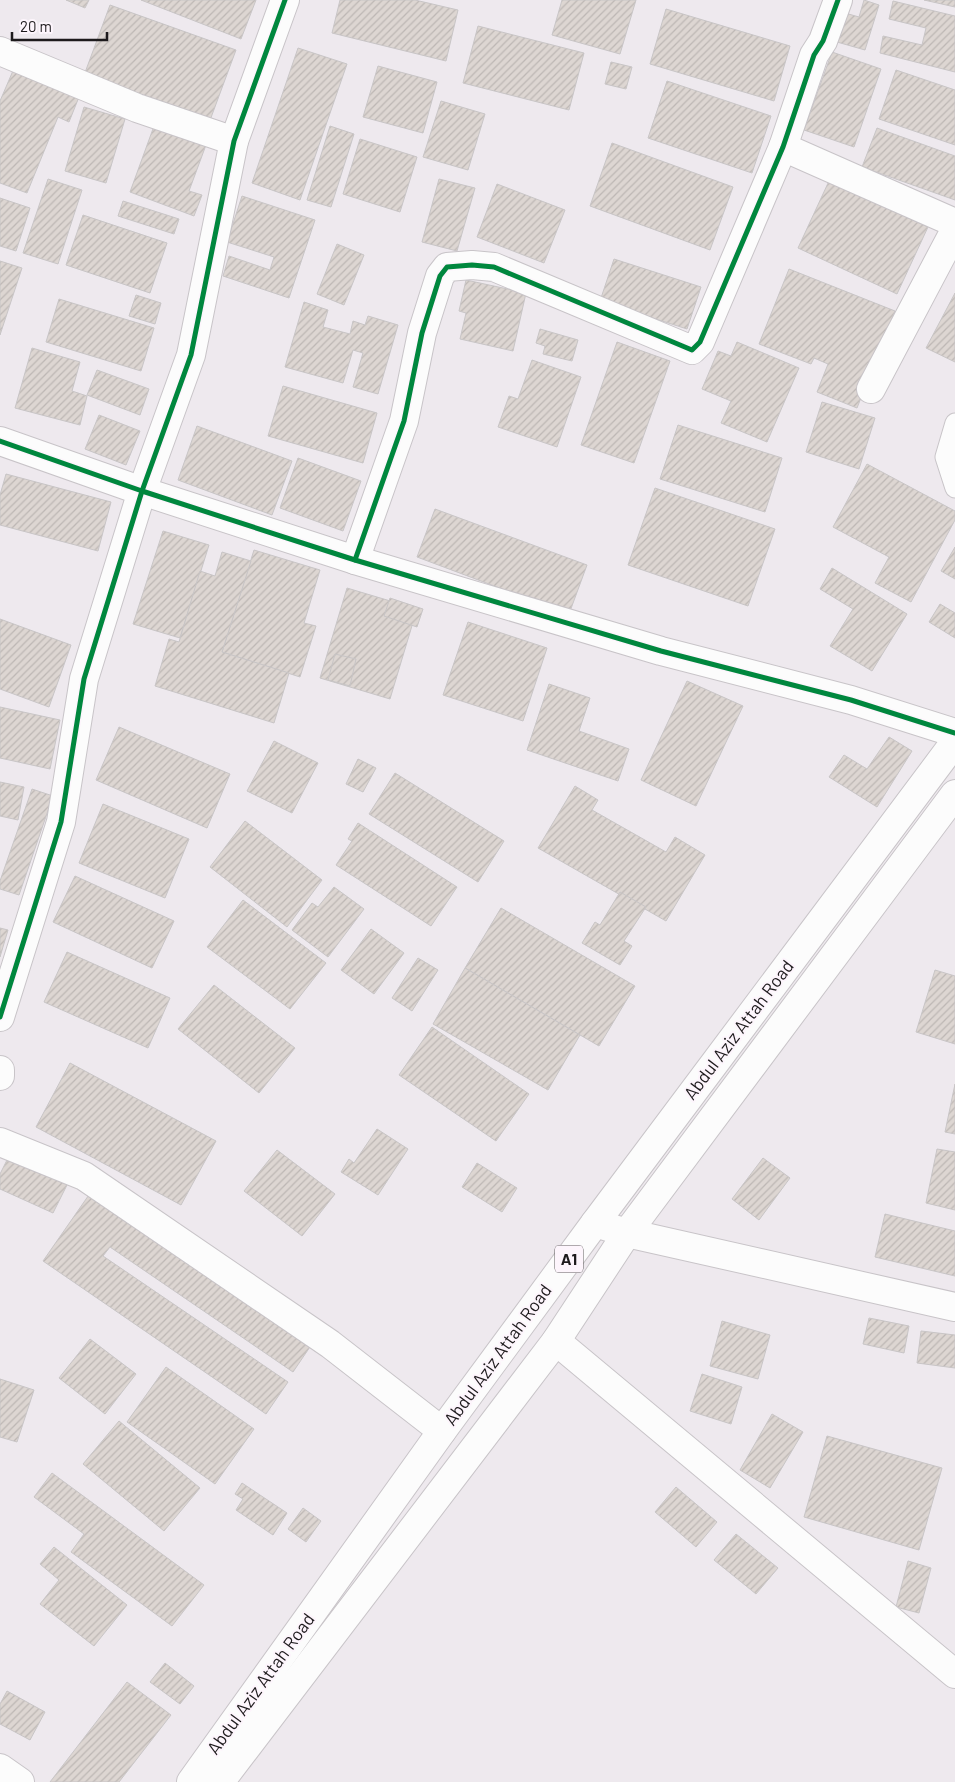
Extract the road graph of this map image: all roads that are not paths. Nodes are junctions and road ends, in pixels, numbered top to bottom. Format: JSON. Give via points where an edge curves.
{"nodes":[{"id":1,"x":285,"y":0,"type":"edge"},
{"id":2,"x":838,"y":0,"type":"edge"},
{"id":3,"x":0,"y":51,"type":"edge"},
{"id":4,"x":234,"y":142,"type":"junction"},
{"id":5,"x":783,"y":147,"type":"junction"},
{"id":6,"x":955,"y":223,"type":"edge"},
{"id":7,"x":955,"y":230,"type":"edge"},
{"id":8,"x":872,"y":390,"type":"dead end"},
{"id":9,"x":955,"y":423,"type":"edge"},
{"id":10,"x":0,"y":441,"type":"edge"},
{"id":11,"x":955,"y":488,"type":"edge"},
{"id":12,"x":142,"y":491,"type":"junction"},
{"id":13,"x":355,"y":560,"type":"junction"},
{"id":14,"x":955,"y":733,"type":"edge"},
{"id":15,"x":955,"y":742,"type":"edge"},
{"id":16,"x":955,"y":794,"type":"edge"},
{"id":17,"x":0,"y":1017,"type":"edge"},
{"id":18,"x":0,"y":1070,"type":"edge"},
{"id":19,"x":0,"y":1076,"type":"edge"},
{"id":20,"x":0,"y":1142,"type":"edge"},
{"id":21,"x":595,"y":1223,"type":"junction"},
{"id":22,"x":627,"y":1233,"type":"junction"},
{"id":23,"x":955,"y":1307,"type":"edge"},
{"id":24,"x":556,"y":1341,"type":"junction"},
{"id":25,"x":442,"y":1431,"type":"junction"},
{"id":26,"x":955,"y":1674,"type":"edge"},
{"id":27,"x":0,"y":1768,"type":"edge"},
{"id":28,"x":20,"y":1782,"type":"edge"},
{"id":29,"x":191,"y":1782,"type":"edge"},
{"id":30,"x":220,"y":1782,"type":"edge"}],
"edges":[{"from":1,"to":4,"type":"main road"},
{"from":2,"to":5,"type":"main road","via":[[823,41],[814,55]]},
{"from":3,"to":4,"type":"main road","via":[[137,108]]},
{"from":4,"to":12,"type":"main road","via":[[190,355]]},
{"from":5,"to":6,"type":"main road"},
{"from":5,"to":13,"type":"main road","via":[[700,342],[692,350],[494,267],[447,266],[440,276],[422,332],[404,421]]},
{"from":7,"to":8,"type":"main road"},
{"from":9,"to":11,"type":"lane","via":[[945,457]]},
{"from":10,"to":12,"type":"main road"},
{"from":12,"to":13,"type":"main road"},
{"from":12,"to":17,"type":"main road","via":[[84,679],[61,822]]},
{"from":13,"to":14,"type":"main road","via":[[661,651],[851,700]]},
{"from":15,"to":21,"type":"main road","name":"Abdul Aziz Attah Road","number":"A1"},
{"from":16,"to":22,"type":"main road","name":"Abdul Aziz Attah Road","number":"A1"},
{"from":18,"to":19,"type":"main road"},
{"from":20,"to":25,"type":"main road","via":[[84,1176],[330,1344]]},
{"from":21,"to":22,"type":"main road"},
{"from":21,"to":25,"type":"main road","name":"Abdul Aziz Attah Road","number":"A1"},
{"from":22,"to":23,"type":"main road"},
{"from":22,"to":24,"type":"main road","name":"Abdul Aziz Attah Road","number":"A1"},
{"from":24,"to":26,"type":"main road"},
{"from":24,"to":30,"type":"main road","name":"Abdul Aziz Attah Road","number":"A1"},
{"from":25,"to":29,"type":"main road","name":"Abdul Aziz Attah Road","number":"A1"},
{"from":27,"to":28,"type":"main road"}]}
